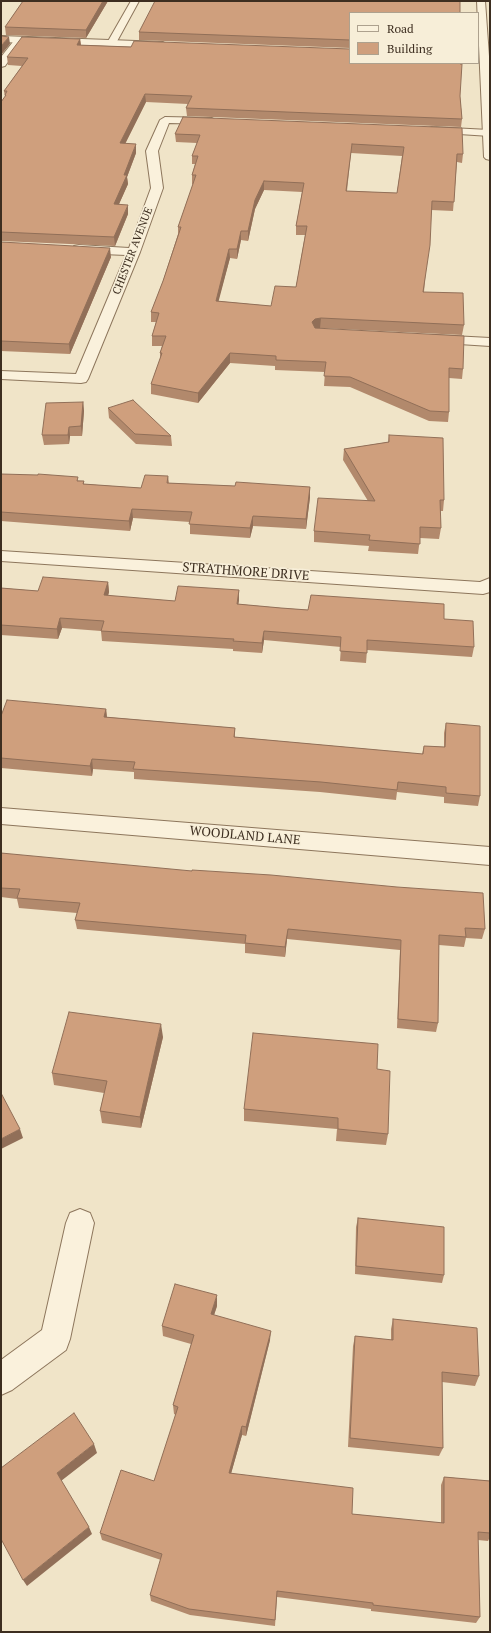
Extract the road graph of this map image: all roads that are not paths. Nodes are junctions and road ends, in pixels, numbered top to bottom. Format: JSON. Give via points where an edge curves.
{"nodes":[{"id":1,"x":135,"y":1,"type":"edge"},
{"id":2,"x":481,"y":1,"type":"edge"},
{"id":3,"x":1,"y":39,"type":"edge"},
{"id":4,"x":19,"y":40,"type":"junction"},
{"id":5,"x":112,"y":43,"type":"junction"},
{"id":6,"x":174,"y":45,"type":"edge"},
{"id":7,"x":484,"y":57,"type":"edge"},
{"id":8,"x":1,"y":64,"type":"edge"},
{"id":9,"x":220,"y":122,"type":"edge"},
{"id":10,"x":418,"y":130,"type":"edge"},
{"id":11,"x":488,"y":133,"type":"junction"},
{"id":12,"x":490,"y":157,"type":"edge"},
{"id":13,"x":64,"y":249,"type":"edge"},
{"id":14,"x":134,"y":252,"type":"junction"},
{"id":15,"x":420,"y":339,"type":"edge"},
{"id":16,"x":490,"y":342,"type":"edge"},
{"id":17,"x":1,"y":375,"type":"edge"},
{"id":18,"x":1,"y":556,"type":"edge"},
{"id":19,"x":490,"y":584,"type":"edge"},
{"id":20,"x":1,"y":816,"type":"edge"},
{"id":21,"x":490,"y":856,"type":"edge"},
{"id":22,"x":80,"y":1223,"type":"dead end"},
{"id":23,"x":1,"y":1379,"type":"edge"}],
"edges":[{"from":1,"to":5,"type":"street"},
{"from":2,"to":7,"type":"street"},
{"from":3,"to":4,"type":"street"},
{"from":4,"to":5,"type":"street"},
{"from":4,"to":8,"type":"street"},
{"from":5,"to":6,"type":"street"},
{"from":7,"to":11,"type":"street"},
{"from":9,"to":14,"type":"street","name":"CHESTER AVENUE","via":[[165,120],[152,150],[158,188]]},
{"from":10,"to":11,"type":"street"},
{"from":11,"to":12,"type":"street"},
{"from":13,"to":14,"type":"street"},
{"from":14,"to":17,"type":"street","name":"CHESTER AVENUE","via":[[81,379]]},
{"from":15,"to":16,"type":"street"},
{"from":18,"to":19,"type":"street","name":"STRATHMORE DRIVE","via":[[484,588]]},
{"from":20,"to":21,"type":"street","name":"WOODLAND LANE"},
{"from":22,"to":23,"type":"street","via":[[55,1339]]}]}
